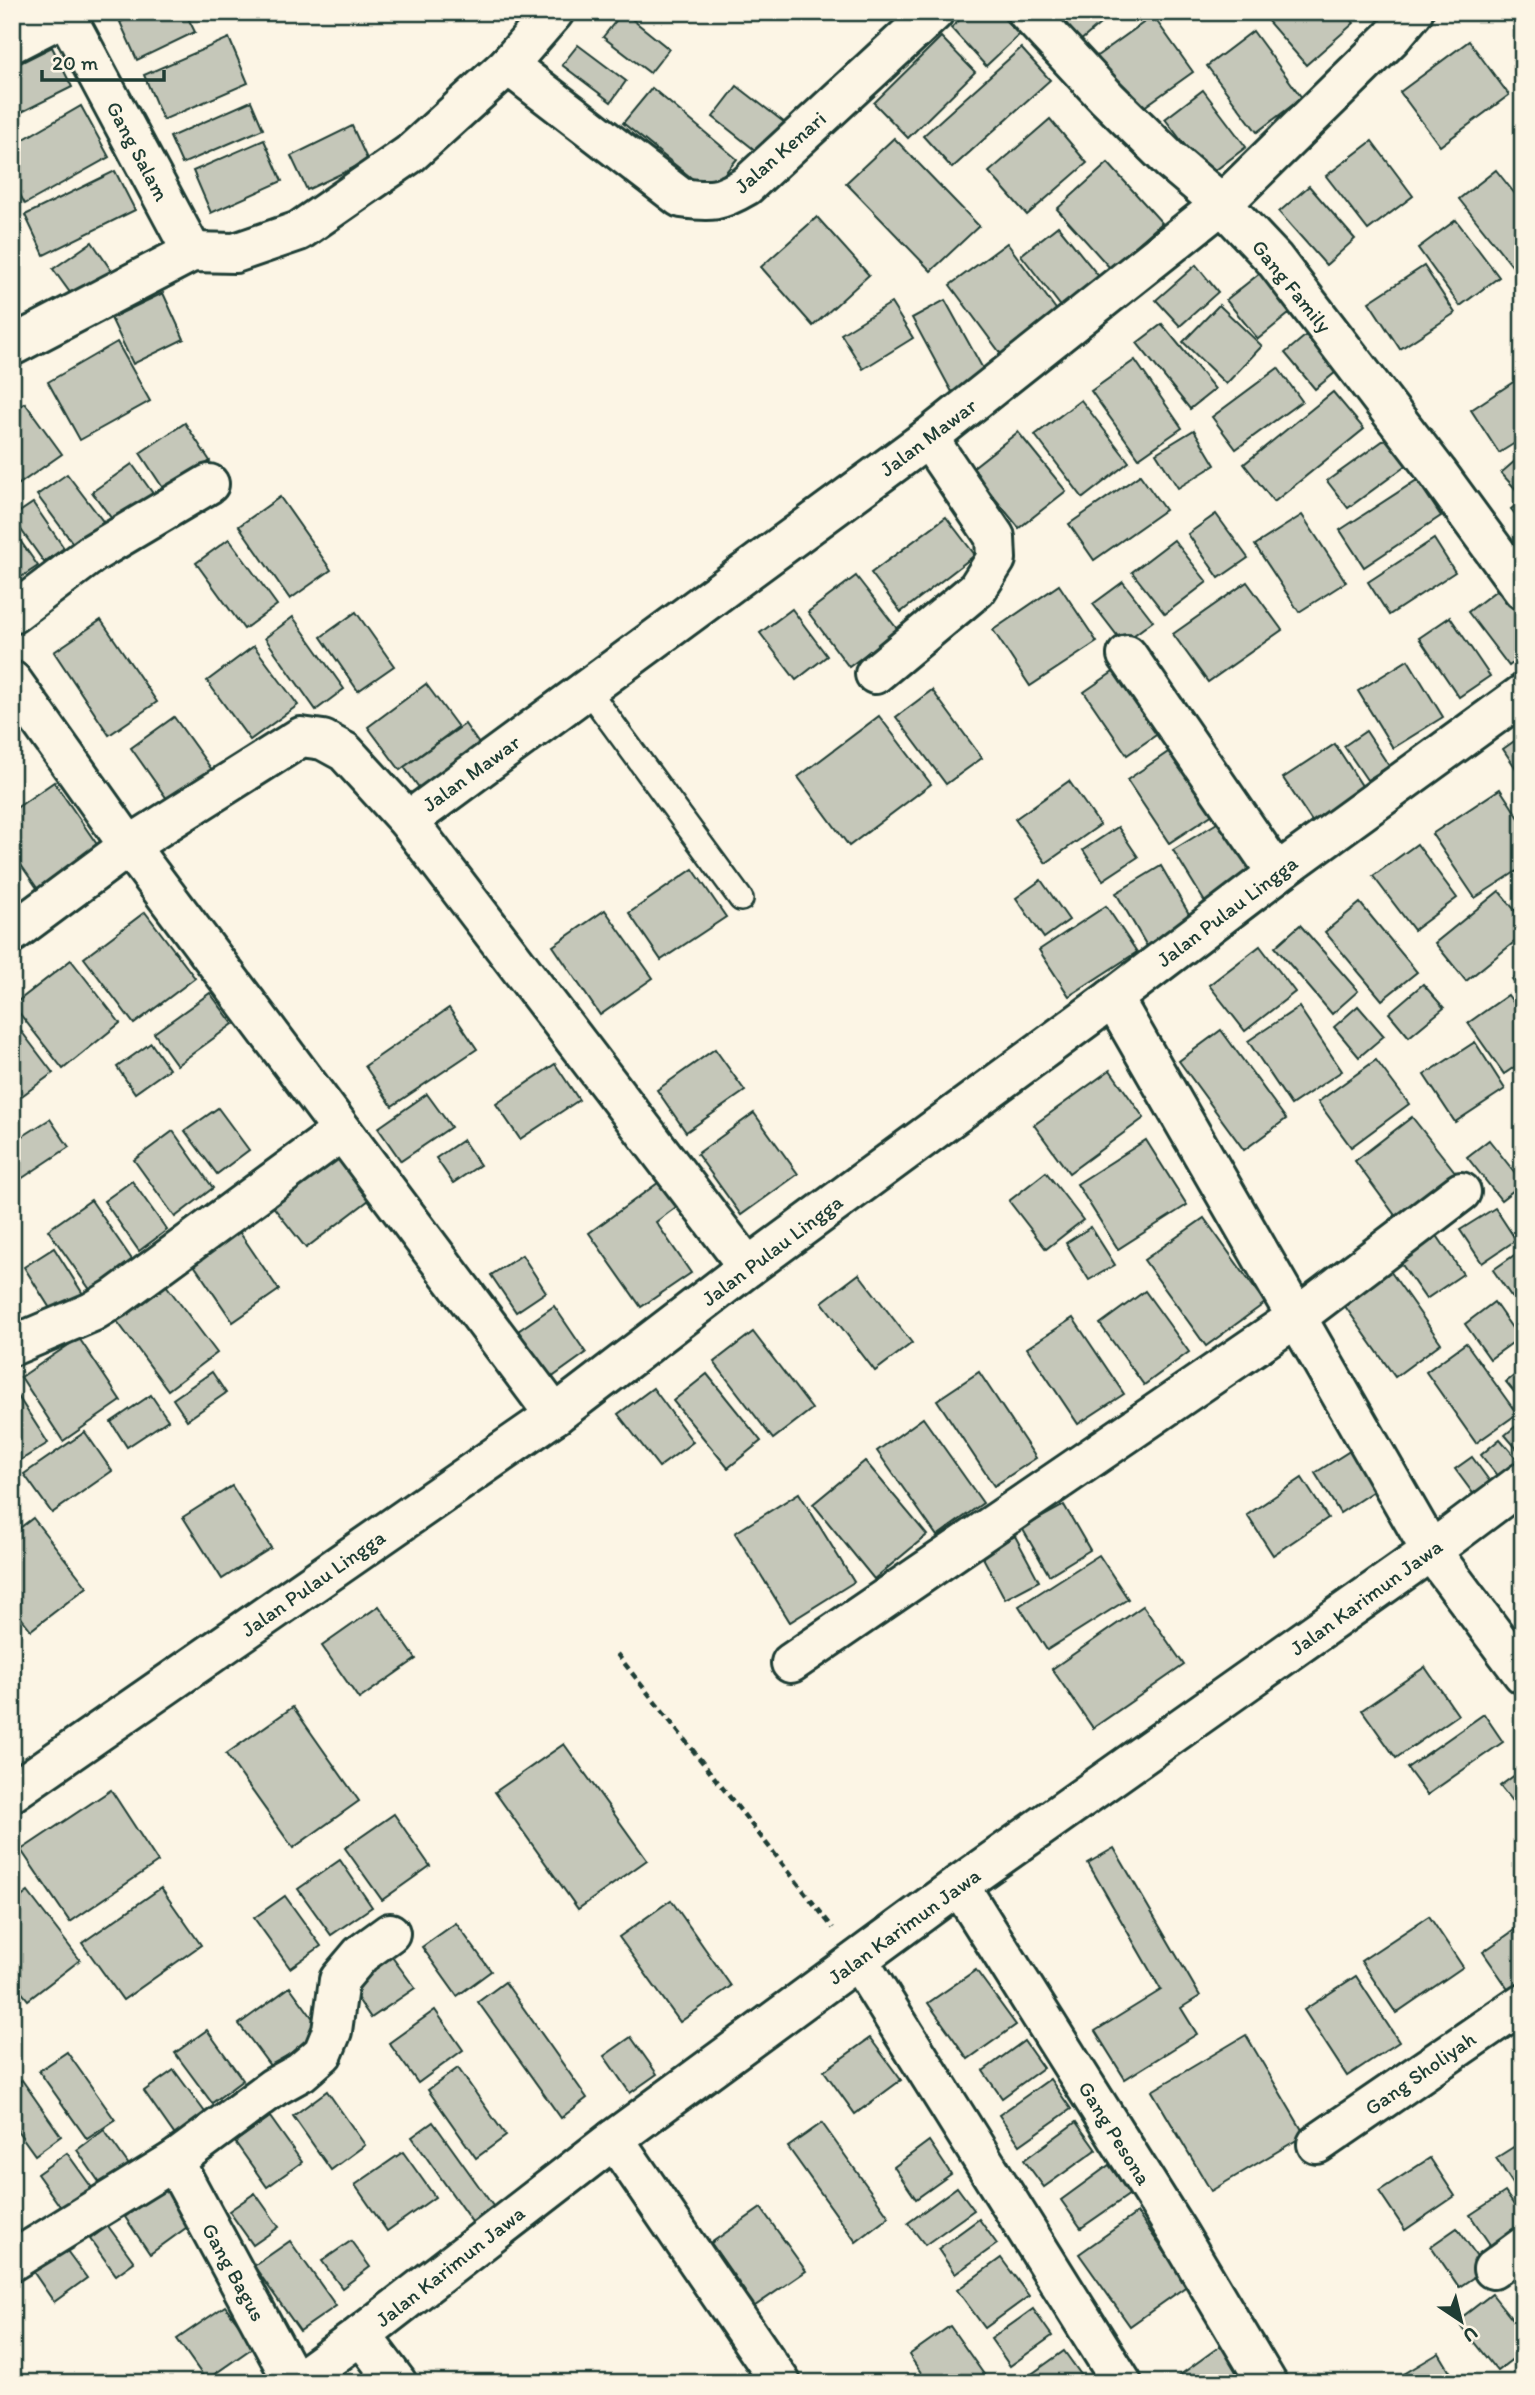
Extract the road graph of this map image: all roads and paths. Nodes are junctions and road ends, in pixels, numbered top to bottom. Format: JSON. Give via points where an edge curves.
{"nodes":[{"id":1,"x":555,"y":12,"type":"edge"},
{"id":2,"x":934,"y":12,"type":"edge"},
{"id":3,"x":1027,"y":12,"type":"edge"},
{"id":4,"x":1413,"y":12,"type":"edge"},
{"id":5,"x":65,"y":14,"type":"edge"},
{"id":6,"x":12,"y":43,"type":"edge"},
{"id":7,"x":508,"y":65,"type":"junction"},
{"id":8,"x":1222,"y":204,"type":"junction"},
{"id":9,"x":192,"y":252,"type":"junction"},
{"id":10,"x":12,"y":346,"type":"edge"},
{"id":11,"x":928,"y":438,"type":"junction"},
{"id":12,"x":209,"y":484,"type":"dead end"},
{"id":13,"x":1523,"y":590,"type":"edge"},
{"id":14,"x":12,"y":614,"type":"edge"},
{"id":15,"x":1127,"y":655,"type":"dead end"},
{"id":16,"x":875,"y":674,"type":"dead end"},
{"id":17,"x":12,"y":681,"type":"edge"},
{"id":18,"x":587,"y":689,"type":"junction"},
{"id":19,"x":1523,"y":694,"type":"edge"},
{"id":20,"x":408,"y":821,"type":"junction"},
{"id":21,"x":129,"y":846,"type":"junction"},
{"id":22,"x":1277,"y":873,"type":"junction"},
{"id":23,"x":741,"y":899,"type":"dead end"},
{"id":24,"x":12,"y":933,"type":"edge"},
{"id":25,"x":1113,"y":998,"type":"junction"},
{"id":26,"x":342,"y":1131,"type":"junction"},
{"id":27,"x":1461,"y":1192,"type":"dead end"},
{"id":28,"x":748,"y":1267,"type":"junction"},
{"id":29,"x":1297,"y":1317,"type":"junction"},
{"id":30,"x":12,"y":1346,"type":"edge"},
{"id":31,"x":555,"y":1415,"type":"junction"},
{"id":32,"x":1523,"y":1482,"type":"edge"},
{"id":33,"x":1431,"y":1551,"type":"junction"},
{"id":34,"x":617,"y":1654,"type":"dead end"},
{"id":35,"x":791,"y":1663,"type":"dead end"},
{"id":36,"x":1523,"y":1674,"type":"edge"},
{"id":37,"x":12,"y":1792,"type":"edge"},
{"id":38,"x":960,"y":1885,"type":"junction"},
{"id":39,"x":390,"y":1933,"type":"dead end"},
{"id":40,"x":858,"y":1960,"type":"junction"},
{"id":41,"x":1523,"y":2003,"type":"edge"},
{"id":42,"x":614,"y":2139,"type":"junction"},
{"id":43,"x":1317,"y":2144,"type":"dead end"},
{"id":44,"x":174,"y":2161,"type":"junction"},
{"id":45,"x":1523,"y":2246,"type":"edge"},
{"id":46,"x":12,"y":2261,"type":"edge"},
{"id":47,"x":1493,"y":2269,"type":"dead end"},
{"id":48,"x":361,"y":2335,"type":"junction"},
{"id":49,"x":295,"y":2383,"type":"edge"},
{"id":50,"x":397,"y":2383,"type":"edge"},
{"id":51,"x":781,"y":2383,"type":"edge"},
{"id":52,"x":1122,"y":2383,"type":"edge"},
{"id":53,"x":1267,"y":2383,"type":"edge"}],
"edges":[{"from":1,"to":7,"type":"street"},
{"from":2,"to":7,"type":"street","name":"Jalan Kenari","via":[[746,186],[724,199],[681,198]]},
{"from":3,"to":8,"type":"street","name":"Gang Family","via":[[1107,98]]},
{"from":4,"to":8,"type":"street","name":"Jalan Mawar"},
{"from":5,"to":6,"type":"street"},
{"from":5,"to":9,"type":"street","name":"Gang Salam"},
{"from":7,"to":9,"type":"street","via":[[410,154],[299,231],[235,253]]},
{"from":8,"to":11,"type":"street","name":"Jalan Mawar"},
{"from":8,"to":13,"type":"street","name":"Gang Family","via":[[1274,259]]},
{"from":9,"to":10,"type":"street"},
{"from":11,"to":16,"type":"street","via":[[995,537],[996,559],[977,589]]},
{"from":11,"to":18,"type":"street","name":"Jalan Mawar"},
{"from":12,"to":14,"type":"street","via":[[93,553]]},
{"from":15,"to":22,"type":"street"},
{"from":17,"to":21,"type":"street"},
{"from":18,"to":20,"type":"street","name":"Jalan Mawar"},
{"from":18,"to":23,"type":"lane"},
{"from":19,"to":22,"type":"street","name":"Jalan Pulau Lingga"},
{"from":20,"to":21,"type":"street","via":[[345,752],[323,740],[301,737]]},
{"from":20,"to":28,"type":"street"},
{"from":21,"to":24,"type":"street"},
{"from":21,"to":26,"type":"street"},
{"from":22,"to":25,"type":"street","name":"Jalan Pulau Lingga"},
{"from":25,"to":28,"type":"street","name":"Jalan Pulau Lingga"},
{"from":25,"to":29,"type":"street"},
{"from":26,"to":30,"type":"street","via":[[115,1298]]},
{"from":26,"to":31,"type":"street"},
{"from":27,"to":29,"type":"street"},
{"from":28,"to":31,"type":"street","name":"Jalan Pulau Lingga"},
{"from":29,"to":33,"type":"street"},
{"from":29,"to":35,"type":"street"},
{"from":31,"to":37,"type":"street","name":"Jalan Pulau Lingga"},
{"from":32,"to":33,"type":"street","name":"Jalan Karimun Jawa"},
{"from":33,"to":36,"type":"street"},
{"from":33,"to":38,"type":"street","name":"Jalan Karimun Jawa"},
{"from":34,"to":40,"type":"path"},
{"from":38,"to":40,"type":"street","name":"Jalan Karimun Jawa"},
{"from":38,"to":53,"type":"street","name":"Gang Pesona","via":[[1180,2235]]},
{"from":39,"to":44,"type":"street","via":[[360,1954],[339,1980],[332,2031],[323,2053]]},
{"from":40,"to":42,"type":"street","name":"Jalan Karimun Jawa"},
{"from":40,"to":52,"type":"street"},
{"from":41,"to":43,"type":"street","name":"Gang Sholiyah"},
{"from":42,"to":48,"type":"street","name":"Jalan Karimun Jawa"},
{"from":42,"to":51,"type":"street"},
{"from":44,"to":46,"type":"street"},
{"from":44,"to":49,"type":"street","name":"Gang Bagus"},
{"from":45,"to":47,"type":"street"},
{"from":48,"to":49,"type":"street","name":"Jalan Karimun Jawa"},
{"from":48,"to":50,"type":"street"}]}
